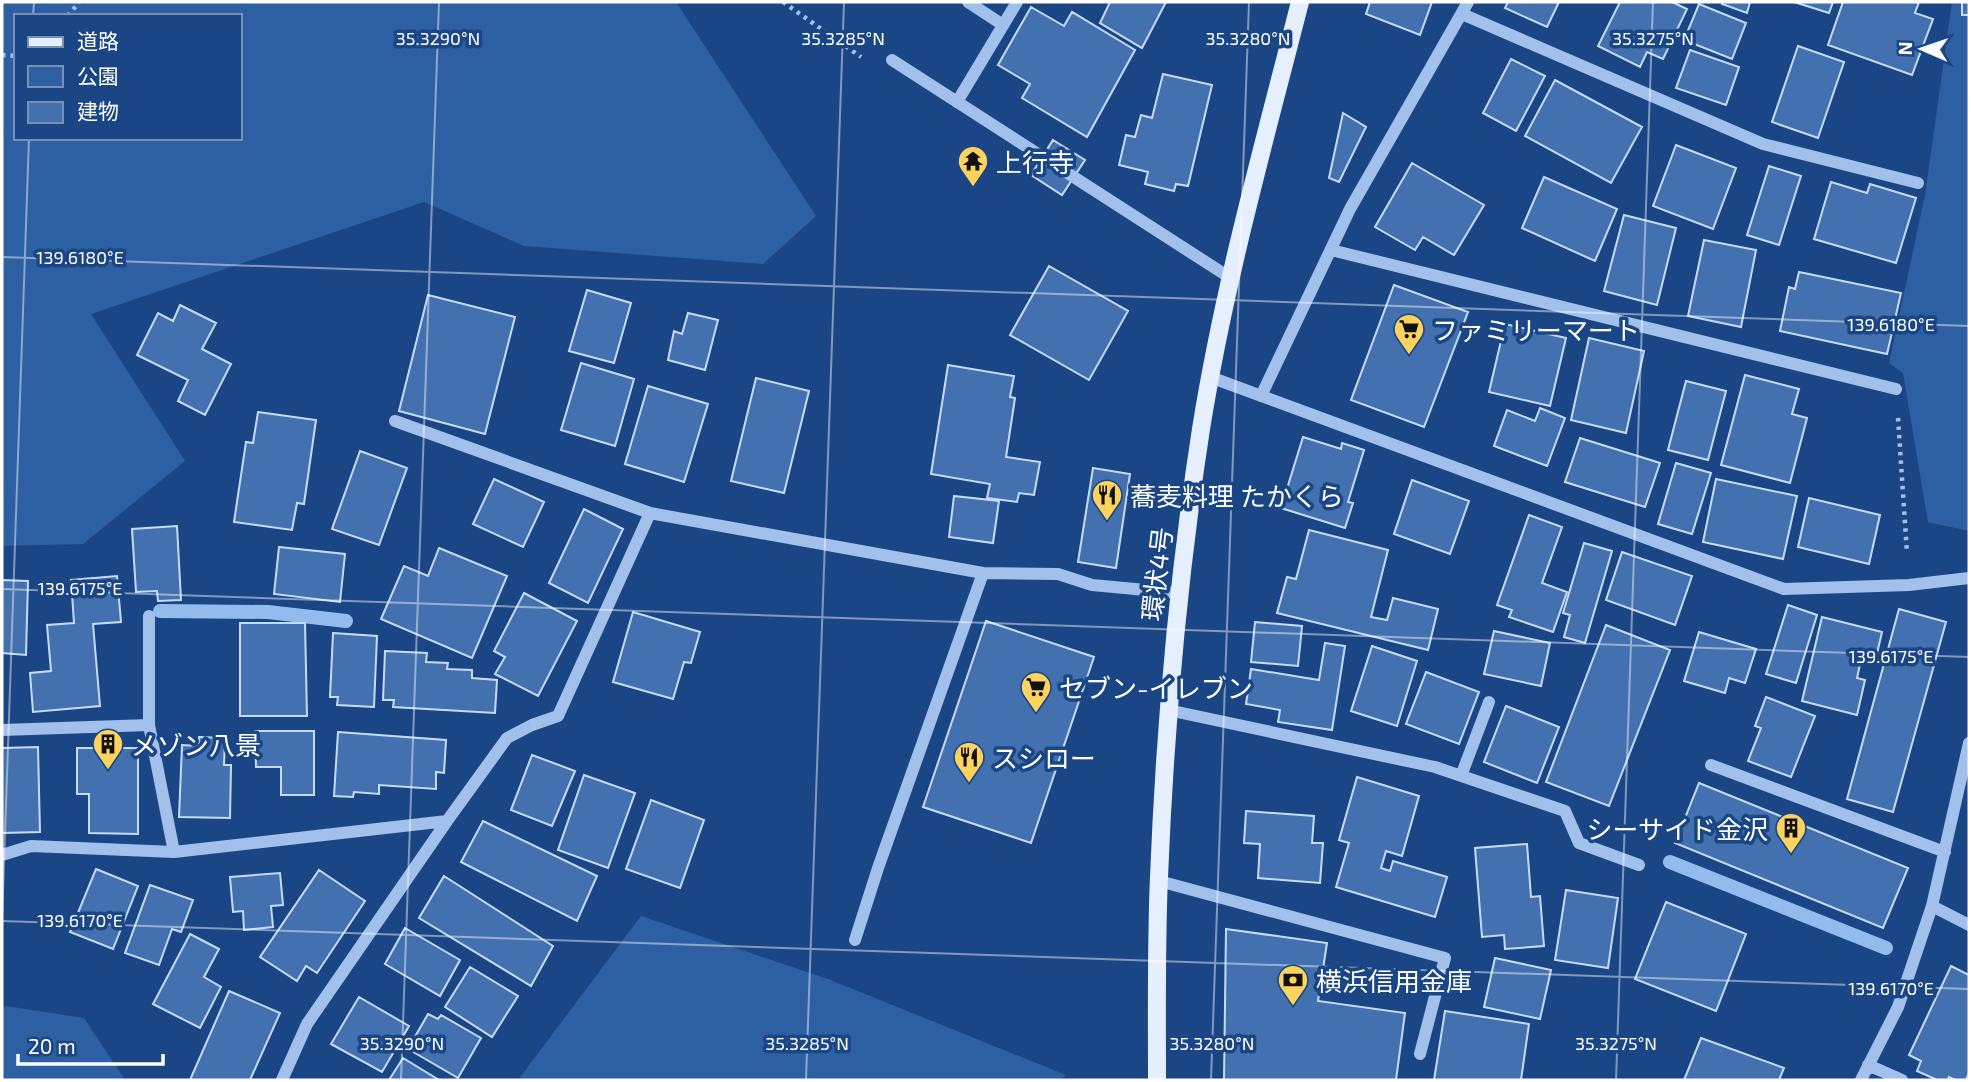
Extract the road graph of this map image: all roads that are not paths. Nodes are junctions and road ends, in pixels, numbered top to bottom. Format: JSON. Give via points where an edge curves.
{"nodes":[{"id":1,"x":968,"y":2,"type":"edge"},
{"id":2,"x":1017,"y":2,"type":"edge"},
{"id":3,"x":1300,"y":2,"type":"edge"},
{"id":4,"x":1465,"y":8,"type":"edge"},
{"id":5,"x":1003,"y":25,"type":"junction"},
{"id":6,"x":892,"y":60,"type":"road end"},
{"id":7,"x":957,"y":102,"type":"junction"},
{"id":8,"x":1918,"y":183,"type":"dead end"},
{"id":9,"x":1331,"y":250,"type":"junction"},
{"id":10,"x":1231,"y":279,"type":"junction"},
{"id":11,"x":1210,"y":377,"type":"junction"},
{"id":12,"x":1896,"y":389,"type":"road end"},
{"id":13,"x":1262,"y":396,"type":"junction"},
{"id":14,"x":395,"y":421,"type":"dead end"},
{"id":15,"x":650,"y":513,"type":"junction"},
{"id":16,"x":983,"y":573,"type":"junction"},
{"id":17,"x":1969,"y":579,"type":"edge"},
{"id":18,"x":1178,"y":593,"type":"junction"},
{"id":19,"x":149,"y":616,"type":"dead end"},
{"id":20,"x":1489,"y":702,"type":"dead end"},
{"id":21,"x":1168,"y":710,"type":"junction"},
{"id":22,"x":149,"y":724,"type":"junction"},
{"id":23,"x":2,"y":730,"type":"edge"},
{"id":24,"x":1969,"y":743,"type":"edge"},
{"id":25,"x":1711,"y":765,"type":"dead end"},
{"id":26,"x":1461,"y":776,"type":"junction"},
{"id":27,"x":447,"y":821,"type":"junction"},
{"id":28,"x":174,"y":852,"type":"junction"},
{"id":29,"x":1945,"y":852,"type":"junction"},
{"id":30,"x":2,"y":855,"type":"edge"},
{"id":31,"x":1639,"y":865,"type":"dead end"},
{"id":32,"x":1159,"y":881,"type":"junction"},
{"id":33,"x":1932,"y":906,"type":"junction"},
{"id":34,"x":1969,"y":925,"type":"edge"},
{"id":35,"x":855,"y":940,"type":"dead end"},
{"id":36,"x":1420,"y":1054,"type":"dead end"},
{"id":37,"x":1868,"y":1065,"type":"junction"},
{"id":38,"x":282,"y":1080,"type":"edge"},
{"id":39,"x":1157,"y":1080,"type":"edge"},
{"id":40,"x":1861,"y":1080,"type":"edge"},
{"id":41,"x":1902,"y":1080,"type":"edge"}],
"edges":[{"from":1,"to":5,"type":"street"},
{"from":2,"to":5,"type":"street"},
{"from":3,"to":10,"type":"main road","name":"環状4号"},
{"from":4,"to":8,"type":"street","via":[[1763,144]]},
{"from":4,"to":9,"type":"street"},
{"from":5,"to":7,"type":"street"},
{"from":6,"to":7,"type":"street"},
{"from":7,"to":10,"type":"street"},
{"from":9,"to":12,"type":"street"},
{"from":9,"to":13,"type":"street"},
{"from":10,"to":11,"type":"main road","name":"環状4号"},
{"from":11,"to":13,"type":"street"},
{"from":11,"to":18,"type":"main road","name":"環状4号"},
{"from":13,"to":17,"type":"street","via":[[1784,589]]},
{"from":14,"to":15,"type":"street"},
{"from":15,"to":16,"type":"street"},
{"from":15,"to":27,"type":"street","via":[[558,716],[507,738]]},
{"from":16,"to":18,"type":"street","via":[[1058,574],[1092,585]]},
{"from":16,"to":35,"type":"street"},
{"from":18,"to":21,"type":"main road","name":"環状4号"},
{"from":19,"to":22,"type":"street"},
{"from":20,"to":26,"type":"street"},
{"from":21,"to":26,"type":"street"},
{"from":21,"to":32,"type":"main road","name":"環状4号"},
{"from":22,"to":23,"type":"street"},
{"from":22,"to":28,"type":"street"},
{"from":24,"to":29,"type":"street"},
{"from":25,"to":29,"type":"street"},
{"from":26,"to":31,"type":"street","via":[[1565,811],[1579,843]]},
{"from":27,"to":28,"type":"street"},
{"from":27,"to":38,"type":"street","via":[[307,1024]]},
{"from":28,"to":30,"type":"street","via":[[31,846]]},
{"from":29,"to":33,"type":"street"},
{"from":32,"to":36,"type":"street","via":[[1445,958]]},
{"from":32,"to":39,"type":"main road","name":"環状4号"},
{"from":33,"to":34,"type":"street"},
{"from":33,"to":37,"type":"street","via":[[1898,1007]]},
{"from":37,"to":40,"type":"street"},
{"from":37,"to":41,"type":"street"}]}
